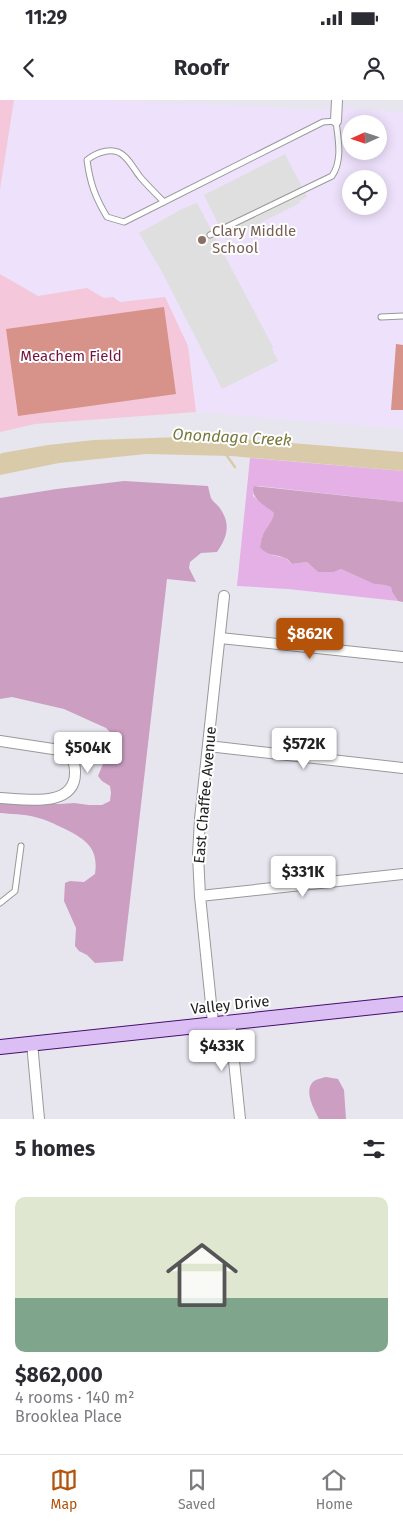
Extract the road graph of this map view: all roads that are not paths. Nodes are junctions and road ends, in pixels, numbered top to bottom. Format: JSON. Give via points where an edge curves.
{"nodes":[{"id":1,"x":337,"y":100,"type":"edge"},
{"id":2,"x":336,"y":120,"type":"junction"},
{"id":3,"x":164,"y":202,"type":"junction"},
{"id":4,"x":210,"y":235,"type":"dead end"},
{"id":5,"x":403,"y":316,"type":"edge"},
{"id":6,"x":381,"y":317,"type":"dead end"},
{"id":7,"x":224,"y":596,"type":"dead end"},
{"id":8,"x":220,"y":638,"type":"junction"},
{"id":9,"x":403,"y":657,"type":"edge"},
{"id":10,"x":0,"y":741,"type":"edge"},
{"id":11,"x":208,"y":746,"type":"junction"},
{"id":12,"x":403,"y":768,"type":"edge"},
{"id":13,"x":0,"y":798,"type":"edge"},
{"id":14,"x":21,"y":846,"type":"dead end"},
{"id":15,"x":403,"y":874,"type":"edge"},
{"id":16,"x":200,"y":896,"type":"junction"},
{"id":17,"x":0,"y":903,"type":"edge"},
{"id":18,"x":403,"y":1004,"type":"edge"},
{"id":19,"x":230,"y":1022,"type":"junction"},
{"id":20,"x":213,"y":1023,"type":"junction"},
{"id":21,"x":32,"y":1043,"type":"junction"},
{"id":22,"x":0,"y":1047,"type":"edge"},
{"id":23,"x":39,"y":1119,"type":"edge"},
{"id":24,"x":240,"y":1119,"type":"edge"}],
"edges":[{"from":1,"to":2,"type":"street"},
{"from":2,"to":3,"type":"lane","via":[[323,122]]},
{"from":2,"to":4,"type":"lane","via":[[338,168],[332,176]]},
{"from":3,"to":3,"type":"lane","via":[[124,155],[109,151],[95,154],[87,160],[92,190],[108,217],[124,222]]},
{"from":5,"to":6,"type":"lane"},
{"from":7,"to":8,"type":"street","name":"East Chaffee Avenue"},
{"from":8,"to":9,"type":"street"},
{"from":8,"to":11,"type":"street","name":"East Chaffee Avenue"},
{"from":10,"to":13,"type":"street","via":[[66,751],[75,768],[75,778],[70,789],[51,800]]},
{"from":11,"to":12,"type":"street"},
{"from":11,"to":16,"type":"street","name":"East Chaffee Avenue","via":[[198,846]]},
{"from":14,"to":17,"type":"lane","via":[[15,891]]},
{"from":15,"to":16,"type":"street"},
{"from":16,"to":20,"type":"street","name":"East Chaffee Avenue"},
{"from":18,"to":19,"type":"main road","name":"Valley Drive"},
{"from":19,"to":20,"type":"main road","name":"Valley Drive"},
{"from":19,"to":24,"type":"street"},
{"from":20,"to":21,"type":"main road","name":"Valley Drive"},
{"from":21,"to":22,"type":"main road","name":"Valley Drive"},
{"from":21,"to":23,"type":"street"}]}
